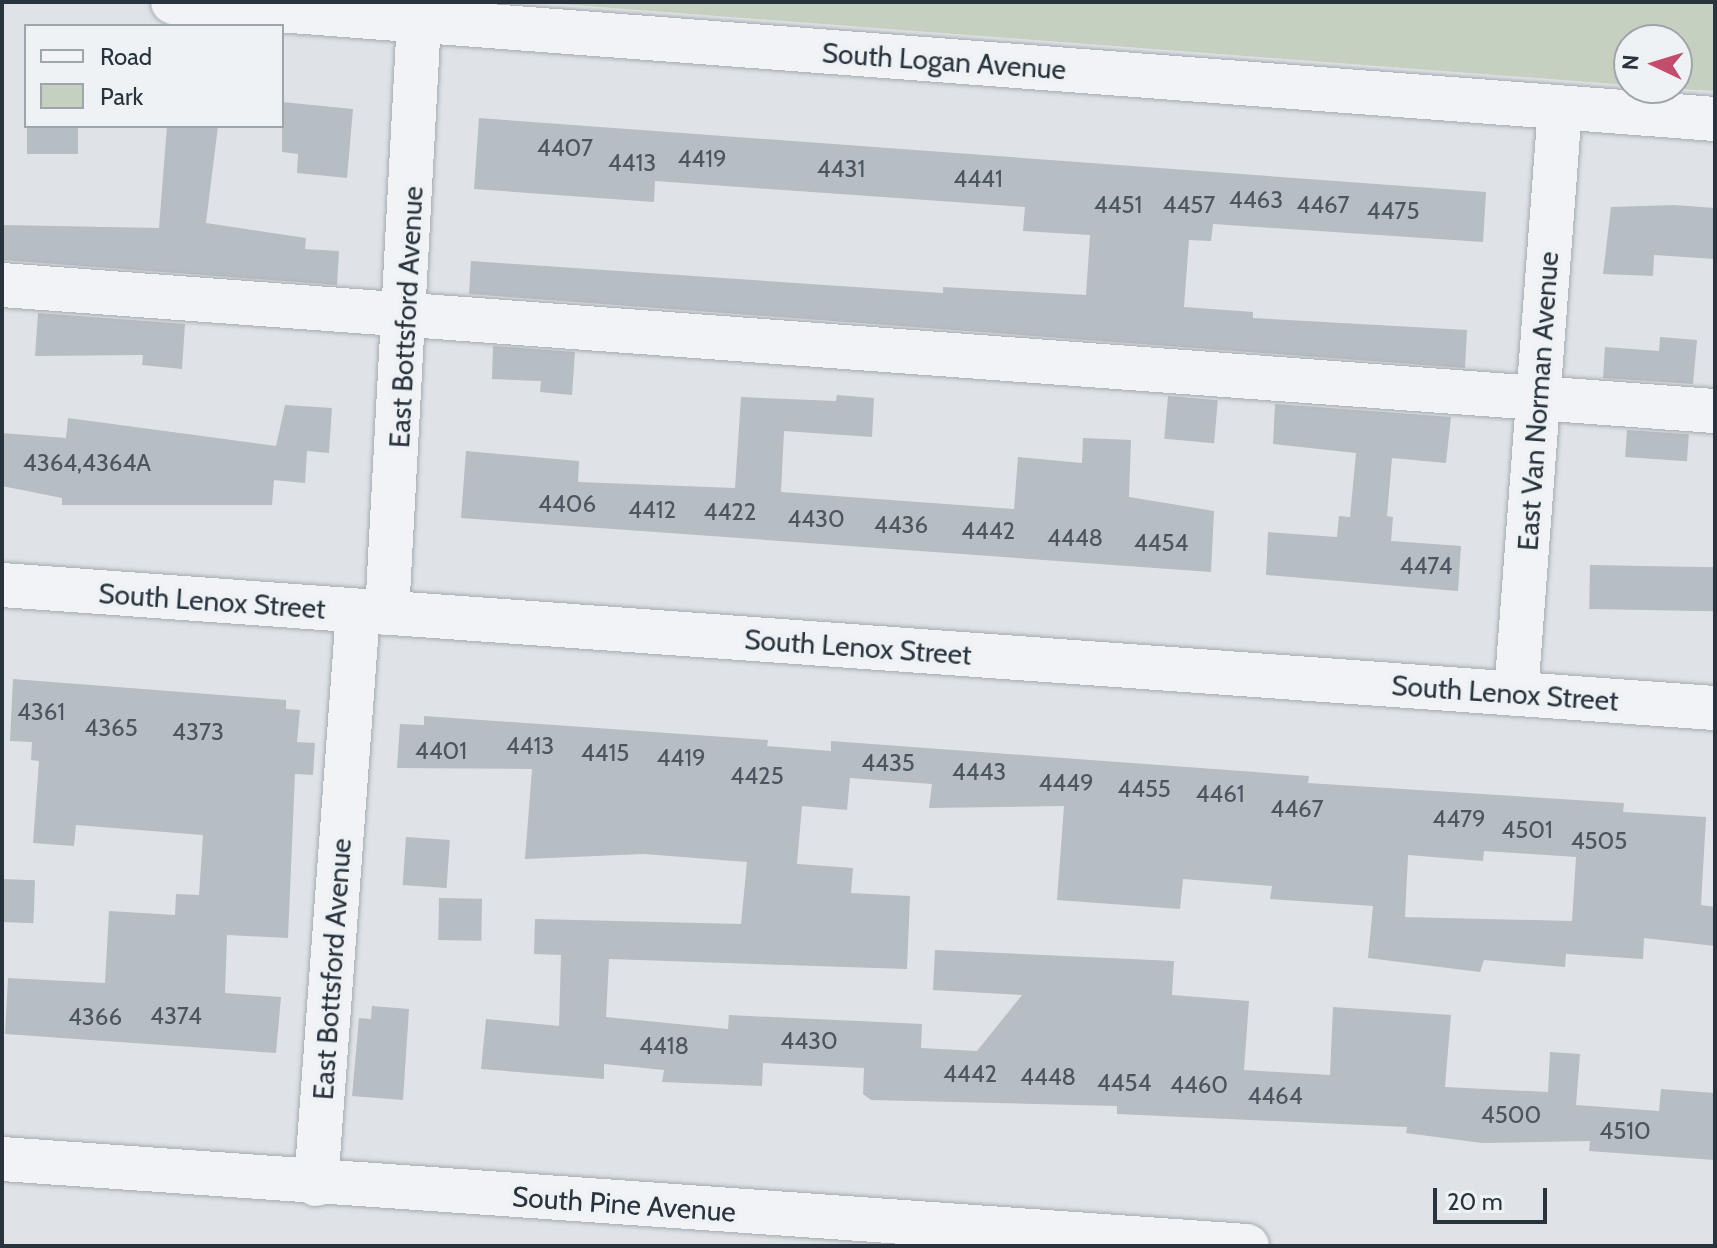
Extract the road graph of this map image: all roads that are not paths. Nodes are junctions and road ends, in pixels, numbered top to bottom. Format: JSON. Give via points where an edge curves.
{"nodes":[{"id":1,"x":173,"y":2,"type":"edge"},
{"id":2,"x":422,"y":12,"type":"edge"},
{"id":3,"x":1560,"y":108,"type":"junction"},
{"id":4,"x":1715,"y":119,"type":"edge"},
{"id":5,"x":2,"y":285,"type":"edge"},
{"id":6,"x":408,"y":318,"type":"junction"},
{"id":7,"x":1538,"y":397,"type":"junction"},
{"id":8,"x":1715,"y":411,"type":"edge"},
{"id":9,"x":2,"y":585,"type":"edge"},
{"id":10,"x":372,"y":612,"type":"junction"},
{"id":11,"x":1516,"y":694,"type":"junction"},
{"id":12,"x":1715,"y":708,"type":"edge"},
{"id":13,"x":2,"y":1159,"type":"edge"},
{"id":14,"x":316,"y":1184,"type":"junction"},
{"id":15,"x":1247,"y":1246,"type":"edge"}],
"edges":[{"from":1,"to":2,"type":"street","name":"South Logan Avenue"},
{"from":2,"to":3,"type":"street","name":"South Logan Avenue"},
{"from":2,"to":6,"type":"street","name":"East Bottsford Avenue"},
{"from":3,"to":4,"type":"street","name":"South Logan Avenue"},
{"from":3,"to":7,"type":"street","name":"East Van Norman Avenue"},
{"from":5,"to":6,"type":"street"},
{"from":6,"to":7,"type":"street"},
{"from":6,"to":10,"type":"street","name":"East Bottsford Avenue"},
{"from":7,"to":8,"type":"street"},
{"from":7,"to":11,"type":"street","name":"East Van Norman Avenue"},
{"from":9,"to":10,"type":"street","name":"South Lenox Street"},
{"from":10,"to":11,"type":"street","name":"South Lenox Street"},
{"from":10,"to":14,"type":"street","name":"East Bottsford Avenue"},
{"from":11,"to":12,"type":"street","name":"South Lenox Street"},
{"from":13,"to":14,"type":"street","name":"South Pine Avenue"},
{"from":14,"to":15,"type":"street","name":"South Pine Avenue"}]}
